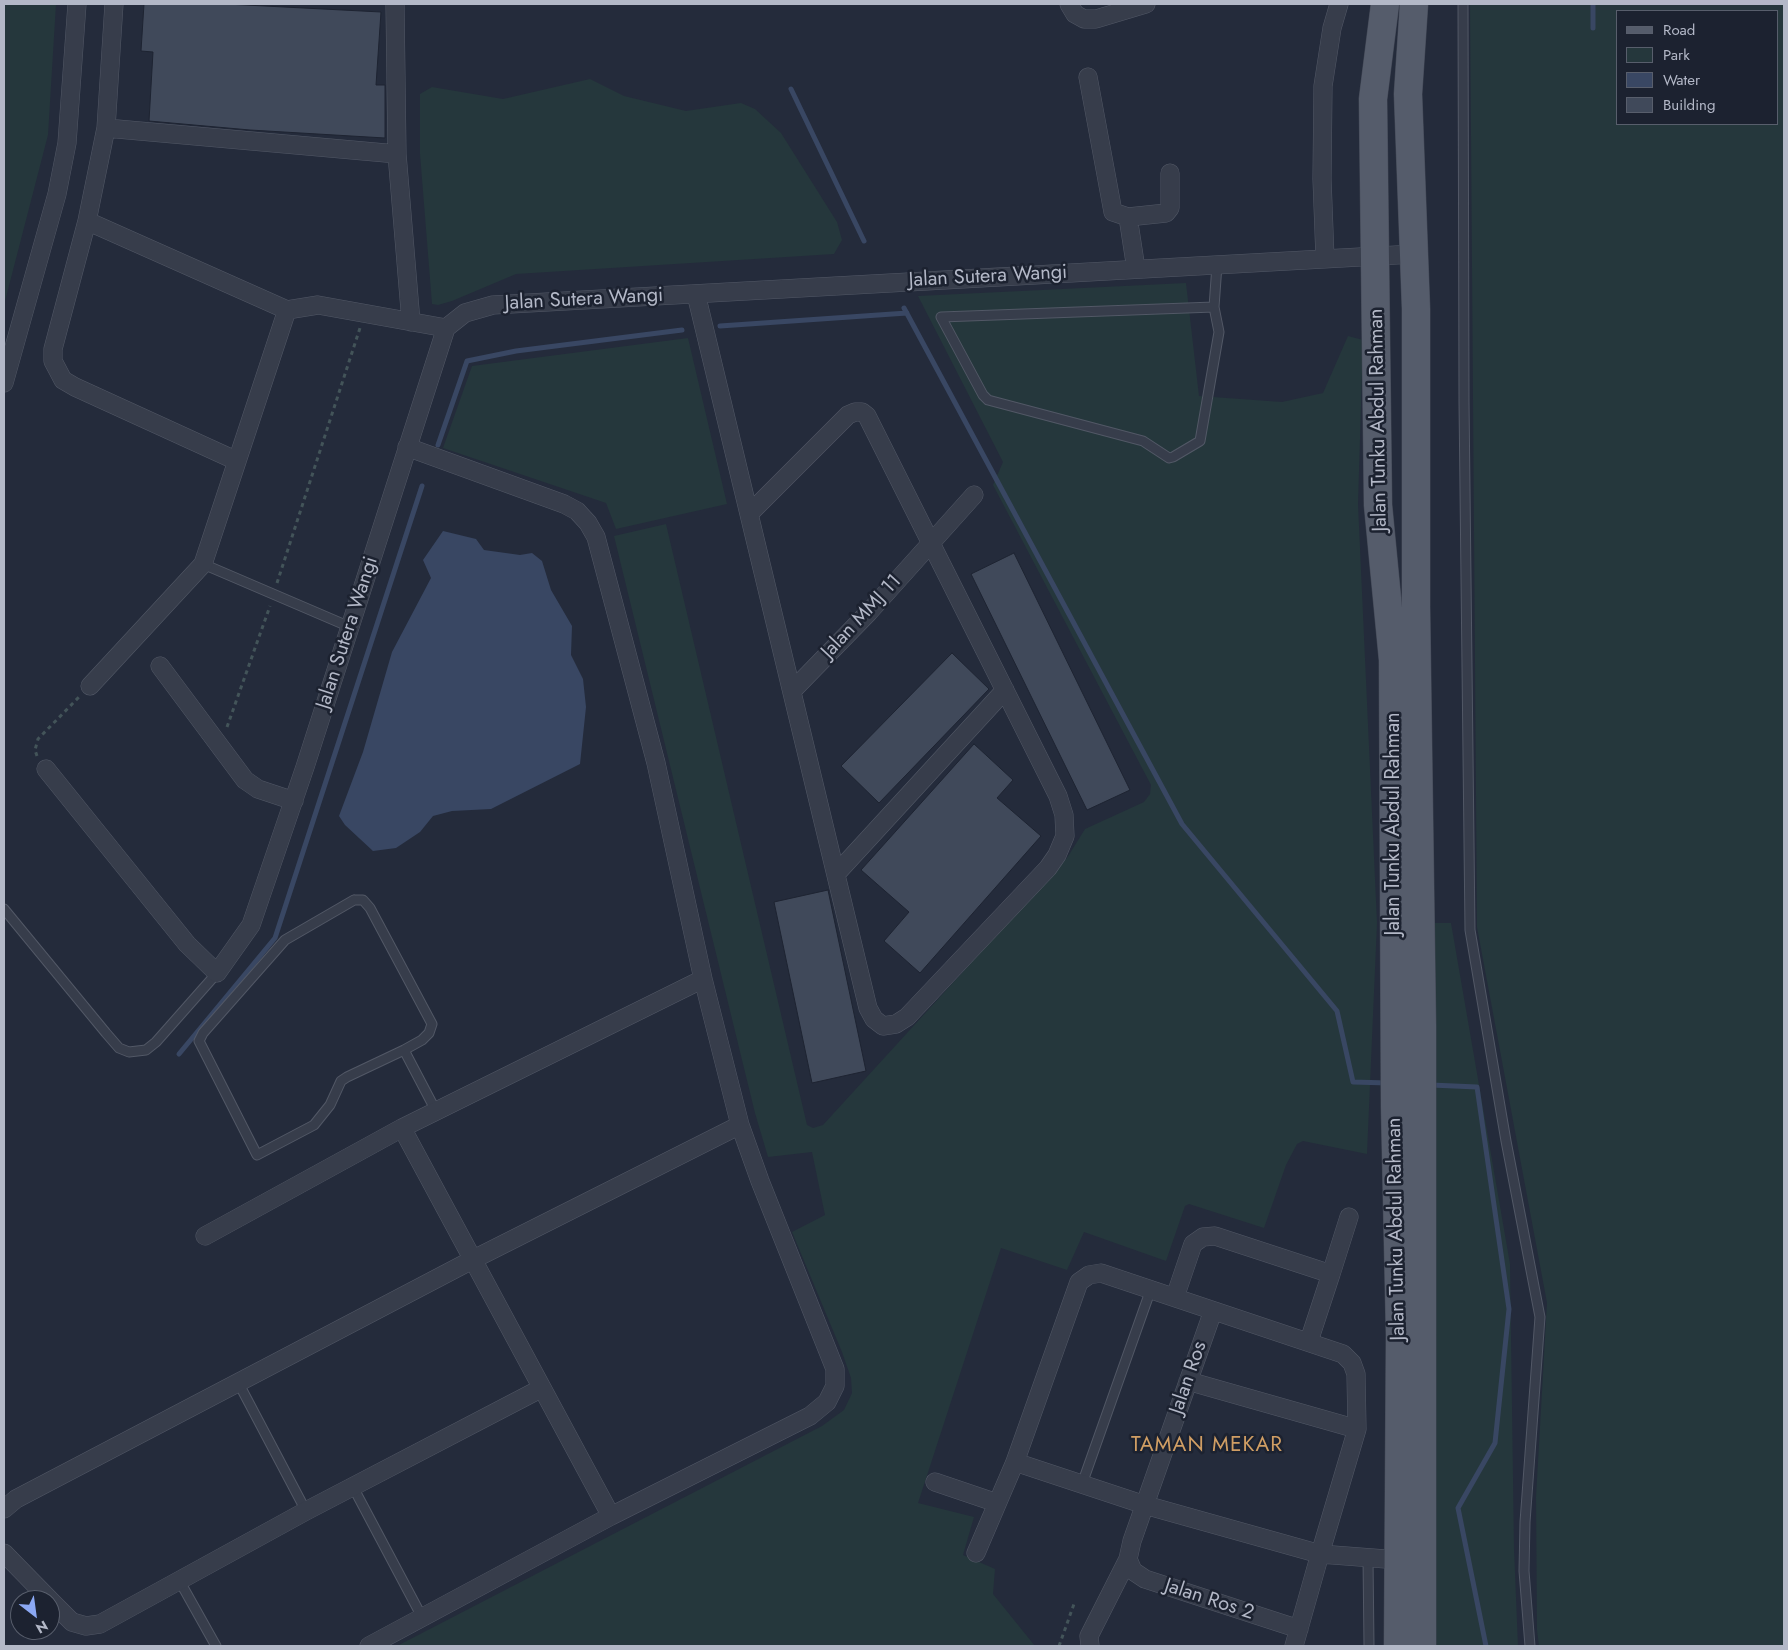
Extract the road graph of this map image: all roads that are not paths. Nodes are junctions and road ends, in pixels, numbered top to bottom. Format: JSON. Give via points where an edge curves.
{"nodes":[{"id":1,"x":77,"y":4,"type":"edge"},
{"id":2,"x":114,"y":4,"type":"edge"},
{"id":3,"x":395,"y":4,"type":"edge"},
{"id":4,"x":1146,"y":4,"type":"edge"},
{"id":5,"x":1339,"y":4,"type":"edge"},
{"id":6,"x":1385,"y":4,"type":"edge"},
{"id":7,"x":1414,"y":4,"type":"edge"},
{"id":8,"x":1463,"y":4,"type":"edge"},
{"id":9,"x":1072,"y":9,"type":"edge"},
{"id":10,"x":1088,"y":77,"type":"dead end"},
{"id":11,"x":106,"y":128,"type":"junction"},
{"id":12,"x":397,"y":154,"type":"junction"},
{"id":13,"x":1170,"y":173,"type":"dead end"},
{"id":14,"x":1128,"y":217,"type":"junction"},
{"id":15,"x":87,"y":220,"type":"junction"},
{"id":16,"x":1414,"y":254,"type":"junction"},
{"id":17,"x":1376,"y":256,"type":"junction"},
{"id":18,"x":1325,"y":258,"type":"junction"},
{"id":19,"x":1217,"y":265,"type":"junction"},
{"id":20,"x":1136,"y":269,"type":"junction"},
{"id":21,"x":696,"y":294,"type":"junction"},
{"id":22,"x":1214,"y":307,"type":"junction"},
{"id":23,"x":287,"y":310,"type":"junction"},
{"id":24,"x":411,"y":322,"type":"junction"},
{"id":25,"x":446,"y":328,"type":"junction"},
{"id":26,"x":4,"y":384,"type":"edge"},
{"id":27,"x":408,"y":447,"type":"junction"},
{"id":28,"x":237,"y":461,"type":"junction"},
{"id":29,"x":974,"y":495,"type":"dead end"},
{"id":30,"x":749,"y":514,"type":"junction"},
{"id":31,"x":931,"y":542,"type":"junction"},
{"id":32,"x":203,"y":564,"type":"junction"},
{"id":33,"x":350,"y":627,"type":"junction"},
{"id":34,"x":160,"y":666,"type":"dead end"},
{"id":35,"x":90,"y":686,"type":"road end"},
{"id":36,"x":1005,"y":690,"type":"junction"},
{"id":37,"x":792,"y":692,"type":"junction"},
{"id":38,"x":46,"y":769,"type":"dead end"},
{"id":39,"x":294,"y":802,"type":"junction"},
{"id":40,"x":836,"y":874,"type":"junction"},
{"id":41,"x":4,"y":909,"type":"edge"},
{"id":42,"x":217,"y":973,"type":"junction"},
{"id":43,"x":703,"y":979,"type":"junction"},
{"id":44,"x":1409,"y":1023,"type":"junction"},
{"id":45,"x":404,"y":1050,"type":"junction"},
{"id":46,"x":436,"y":1111,"type":"junction"},
{"id":47,"x":740,"y":1125,"type":"junction"},
{"id":48,"x":402,"y":1128,"type":"junction"},
{"id":49,"x":1349,"y":1217,"type":"dead end"},
{"id":50,"x":205,"y":1236,"type":"dead end"},
{"id":51,"x":472,"y":1260,"type":"junction"},
{"id":52,"x":1331,"y":1274,"type":"junction"},
{"id":53,"x":1151,"y":1289,"type":"junction"},
{"id":54,"x":1175,"y":1297,"type":"junction"},
{"id":55,"x":1213,"y":1311,"type":"junction"},
{"id":56,"x":1309,"y":1341,"type":"junction"},
{"id":57,"x":1188,"y":1381,"type":"junction"},
{"id":58,"x":239,"y":1384,"type":"junction"},
{"id":59,"x":542,"y":1388,"type":"junction"},
{"id":60,"x":1357,"y":1429,"type":"junction"},
{"id":61,"x":1016,"y":1462,"type":"junction"},
{"id":62,"x":935,"y":1482,"type":"dead end"},
{"id":63,"x":1082,"y":1484,"type":"junction"},
{"id":64,"x":353,"y":1487,"type":"junction"},
{"id":65,"x":996,"y":1503,"type":"junction"},
{"id":66,"x":1145,"y":1505,"type":"junction"},
{"id":67,"x":4,"y":1509,"type":"edge"},
{"id":68,"x":306,"y":1511,"type":"junction"},
{"id":69,"x":612,"y":1516,"type":"junction"},
{"id":70,"x":4,"y":1553,"type":"edge"},
{"id":71,"x":976,"y":1553,"type":"dead end"},
{"id":72,"x":1320,"y":1554,"type":"junction"},
{"id":73,"x":1368,"y":1558,"type":"junction"},
{"id":74,"x":1128,"y":1559,"type":"junction"},
{"id":75,"x":1399,"y":1560,"type":"junction"},
{"id":76,"x":179,"y":1580,"type":"junction"},
{"id":77,"x":40,"y":1590,"type":"edge"},
{"id":78,"x":60,"y":1610,"type":"edge"},
{"id":79,"x":422,"y":1617,"type":"junction"},
{"id":80,"x":1299,"y":1629,"type":"junction"},
{"id":81,"x":216,"y":1646,"type":"edge"},
{"id":82,"x":369,"y":1646,"type":"edge"},
{"id":83,"x":1090,"y":1646,"type":"edge"},
{"id":84,"x":1294,"y":1646,"type":"edge"},
{"id":85,"x":1369,"y":1646,"type":"edge"},
{"id":86,"x":1398,"y":1646,"type":"edge"},
{"id":87,"x":1422,"y":1646,"type":"edge"},
{"id":88,"x":1530,"y":1646,"type":"edge"}],
"edges":[{"from":1,"to":26,"type":"street","via":[[67,142],[57,194]]},
{"from":2,"to":11,"type":"street"},
{"from":3,"to":12,"type":"street"},
{"from":4,"to":9,"type":"street","via":[[1096,19],[1084,19]]},
{"from":5,"to":18,"type":"street","via":[[1323,86]]},
{"from":6,"to":17,"type":"main road","name":"Jalan Tunku Abdul Rahman","via":[[1373,99]]},
{"from":7,"to":16,"type":"main road","name":"Jalan Tunku Abdul Rahman","via":[[1408,94]]},
{"from":8,"to":88,"type":"lane","via":[[1468,899],[1470,930],[1506,1141],[1540,1317],[1525,1522],[1524,1571]]},
{"from":10,"to":14,"type":"street","via":[[1113,212]]},
{"from":11,"to":12,"type":"street"},
{"from":11,"to":15,"type":"street"},
{"from":12,"to":24,"type":"street"},
{"from":13,"to":14,"type":"street","via":[[1170,208],[1166,213]]},
{"from":14,"to":20,"type":"street"},
{"from":15,"to":23,"type":"street"},
{"from":15,"to":28,"type":"street","via":[[53,349],[52,361],[56,371],[75,387]]},
{"from":16,"to":17,"type":"street","name":"Jalan Sutera Wangi"},
{"from":16,"to":44,"type":"main road","name":"Jalan Tunku Abdul Rahman","via":[[1416,606]]},
{"from":17,"to":18,"type":"street","name":"Jalan Sutera Wangi"},
{"from":17,"to":44,"type":"main road","name":"Jalan Tunku Abdul Rahman","via":[[1378,505],[1393,660]]},
{"from":18,"to":19,"type":"street","name":"Jalan Sutera Wangi"},
{"from":19,"to":20,"type":"street","name":"Jalan Sutera Wangi"},
{"from":19,"to":22,"type":"lane"},
{"from":20,"to":21,"type":"street","name":"Jalan Sutera Wangi"},
{"from":21,"to":25,"type":"street","name":"Jalan Sutera Wangi","via":[[494,305],[465,313]]},
{"from":21,"to":30,"type":"street"},
{"from":22,"to":22,"type":"lane","via":[[941,317],[988,400],[1143,441],[1174,458],[1200,441],[1219,332]]},
{"from":23,"to":24,"type":"street","via":[[318,304]]},
{"from":23,"to":28,"type":"street"},
{"from":24,"to":25,"type":"street"},
{"from":25,"to":27,"type":"street","name":"Jalan Sutera Wangi"},
{"from":27,"to":33,"type":"street","name":"Jalan Sutera Wangi"},
{"from":27,"to":43,"type":"street","via":[[564,504],[577,510],[588,523],[601,552],[654,754]]},
{"from":28,"to":32,"type":"street"},
{"from":29,"to":31,"type":"street","name":"Jalan MMJ 11"},
{"from":30,"to":31,"type":"street","via":[[848,416],[862,412],[868,416]]},
{"from":30,"to":37,"type":"street"},
{"from":31,"to":36,"type":"street"},
{"from":31,"to":37,"type":"street","name":"Jalan MMJ 11"},
{"from":32,"to":33,"type":"lane"},
{"from":32,"to":35,"type":"street"},
{"from":33,"to":39,"type":"street","name":"Jalan Sutera Wangi"},
{"from":34,"to":39,"type":"street","via":[[244,780],[258,790]]},
{"from":36,"to":40,"type":"street"},
{"from":36,"to":40,"type":"street","via":[[1058,796],[1064,815],[1065,836],[1048,868],[907,1018],[896,1024],[883,1026],[868,1008]]},
{"from":37,"to":40,"type":"street"},
{"from":38,"to":42,"type":"street","via":[[187,944]]},
{"from":39,"to":42,"type":"street","name":"Jalan Sutera Wangi","via":[[252,925]]},
{"from":41,"to":42,"type":"lane","via":[[119,1048],[129,1052],[146,1050],[156,1042]]},
{"from":43,"to":46,"type":"street"},
{"from":43,"to":47,"type":"street"},
{"from":44,"to":75,"type":"main road","name":"Jalan Tunku Abdul Rahman","via":[[1395,1107],[1400,1335]]},
{"from":44,"to":87,"type":"main road","name":"Jalan Tunku Abdul Rahman","via":[[1422,1105]]},
{"from":45,"to":45,"type":"lane","via":[[422,1040],[432,1024],[363,900],[354,900],[285,940],[199,1040],[255,1154],[259,1156],[314,1125],[330,1105],[341,1081]]},
{"from":45,"to":46,"type":"lane"},
{"from":46,"to":48,"type":"street"},
{"from":47,"to":51,"type":"street"},
{"from":47,"to":69,"type":"street","via":[[835,1370],[835,1386],[828,1402],[810,1416]]},
{"from":48,"to":50,"type":"street"},
{"from":48,"to":51,"type":"street"},
{"from":49,"to":52,"type":"street"},
{"from":51,"to":58,"type":"street"},
{"from":51,"to":59,"type":"street"},
{"from":52,"to":54,"type":"street","via":[[1215,1236],[1203,1237],[1193,1244]]},
{"from":52,"to":56,"type":"street"},
{"from":53,"to":54,"type":"street"},
{"from":53,"to":61,"type":"street","via":[[1101,1273],[1089,1274],[1079,1282]]},
{"from":53,"to":63,"type":"lane"},
{"from":54,"to":55,"type":"street"},
{"from":55,"to":56,"type":"street"},
{"from":55,"to":57,"type":"street","name":"Jalan Ros"},
{"from":56,"to":60,"type":"street","via":[[1344,1354],[1352,1363],[1356,1374]]},
{"from":57,"to":60,"type":"street"},
{"from":57,"to":66,"type":"street","name":"Jalan Ros"},
{"from":58,"to":67,"type":"street","via":[[16,1499]]},
{"from":58,"to":68,"type":"lane"},
{"from":59,"to":64,"type":"street"},
{"from":59,"to":69,"type":"street"},
{"from":60,"to":72,"type":"street"},
{"from":61,"to":63,"type":"street"},
{"from":61,"to":65,"type":"street"},
{"from":62,"to":65,"type":"street"},
{"from":63,"to":66,"type":"street"},
{"from":64,"to":68,"type":"street"},
{"from":64,"to":79,"type":"lane"},
{"from":65,"to":71,"type":"street"},
{"from":66,"to":72,"type":"street"},
{"from":66,"to":74,"type":"street","name":"Jalan Ros"},
{"from":68,"to":76,"type":"street"},
{"from":69,"to":79,"type":"street"},
{"from":70,"to":77,"type":"street"},
{"from":72,"to":73,"type":"street"},
{"from":72,"to":80,"type":"street"},
{"from":73,"to":75,"type":"street"},
{"from":73,"to":85,"type":"lane"},
{"from":74,"to":80,"type":"street","name":"Jalan Ros 2","via":[[1134,1570],[1145,1579]]},
{"from":74,"to":83,"type":"street","name":"Jalan Ros","via":[[1088,1636]]},
{"from":75,"to":86,"type":"main road","name":"Jalan Tunku Abdul Rahman"},
{"from":76,"to":78,"type":"street","via":[[100,1624],[86,1626],[72,1622]]},
{"from":76,"to":81,"type":"lane"},
{"from":79,"to":82,"type":"street"},
{"from":80,"to":84,"type":"street"}]}
